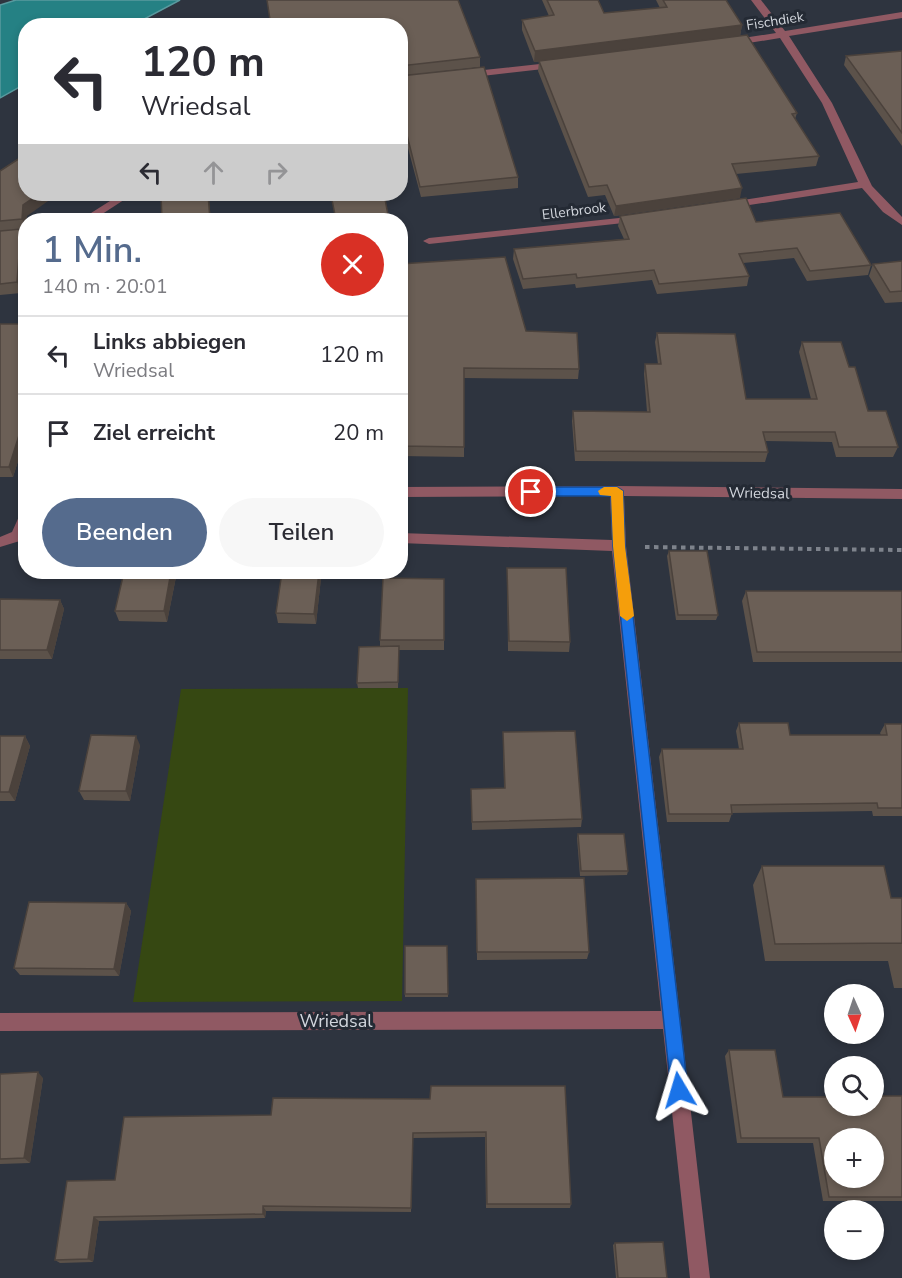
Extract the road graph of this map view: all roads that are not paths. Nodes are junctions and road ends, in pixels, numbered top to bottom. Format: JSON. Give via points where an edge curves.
{"nodes":[{"id":1,"x":756,"y":0,"type":"edge"},
{"id":2,"x":902,"y":15,"type":"edge"},
{"id":3,"x":785,"y":35,"type":"junction"},
{"id":4,"x":719,"y":45,"type":"edge"},
{"id":5,"x":570,"y":64,"type":"edge"},
{"id":6,"x":456,"y":75,"type":"edge"},
{"id":7,"x":864,"y":184,"type":"junction"},
{"id":8,"x":117,"y":201,"type":"edge"},
{"id":9,"x":722,"y":206,"type":"edge"},
{"id":10,"x":97,"y":213,"type":"edge"},
{"id":11,"x":651,"y":217,"type":"edge"},
{"id":12,"x":902,"y":222,"type":"edge"},
{"id":13,"x":429,"y":241,"type":"dead end"},
{"id":14,"x":617,"y":491,"type":"junction"},
{"id":15,"x":408,"y":492,"type":"edge"},
{"id":16,"x":902,"y":494,"type":"edge"},
{"id":17,"x":18,"y":537,"type":"edge"},
{"id":18,"x":408,"y":538,"type":"edge"},
{"id":19,"x":0,"y":542,"type":"edge"},
{"id":20,"x":619,"y":546,"type":"junction"},
{"id":21,"x":672,"y":1020,"type":"junction"},
{"id":22,"x":0,"y":1022,"type":"edge"},
{"id":23,"x":700,"y":1278,"type":"edge"}],
"edges":[{"from":1,"to":3,"type":"street"},
{"from":2,"to":3,"type":"street","name":"Fischdiek"},
{"from":3,"to":4,"type":"street","name":"Fischdiek"},
{"from":3,"to":7,"type":"street","via":[[836,119]]},
{"from":5,"to":6,"type":"street"},
{"from":7,"to":9,"type":"street"},
{"from":7,"to":12,"type":"street","via":[[882,207]]},
{"from":8,"to":10,"type":"street"},
{"from":11,"to":13,"type":"street","name":"Ellerbrook"},
{"from":14,"to":15,"type":"street","name":"Wriedsal"},
{"from":14,"to":16,"type":"street","name":"Wriedsal"},
{"from":14,"to":20,"type":"street"},
{"from":17,"to":19,"type":"street"},
{"from":18,"to":20,"type":"street"},
{"from":20,"to":21,"type":"street"},
{"from":21,"to":22,"type":"street","name":"Wriedsal"},
{"from":21,"to":23,"type":"street"}]}
